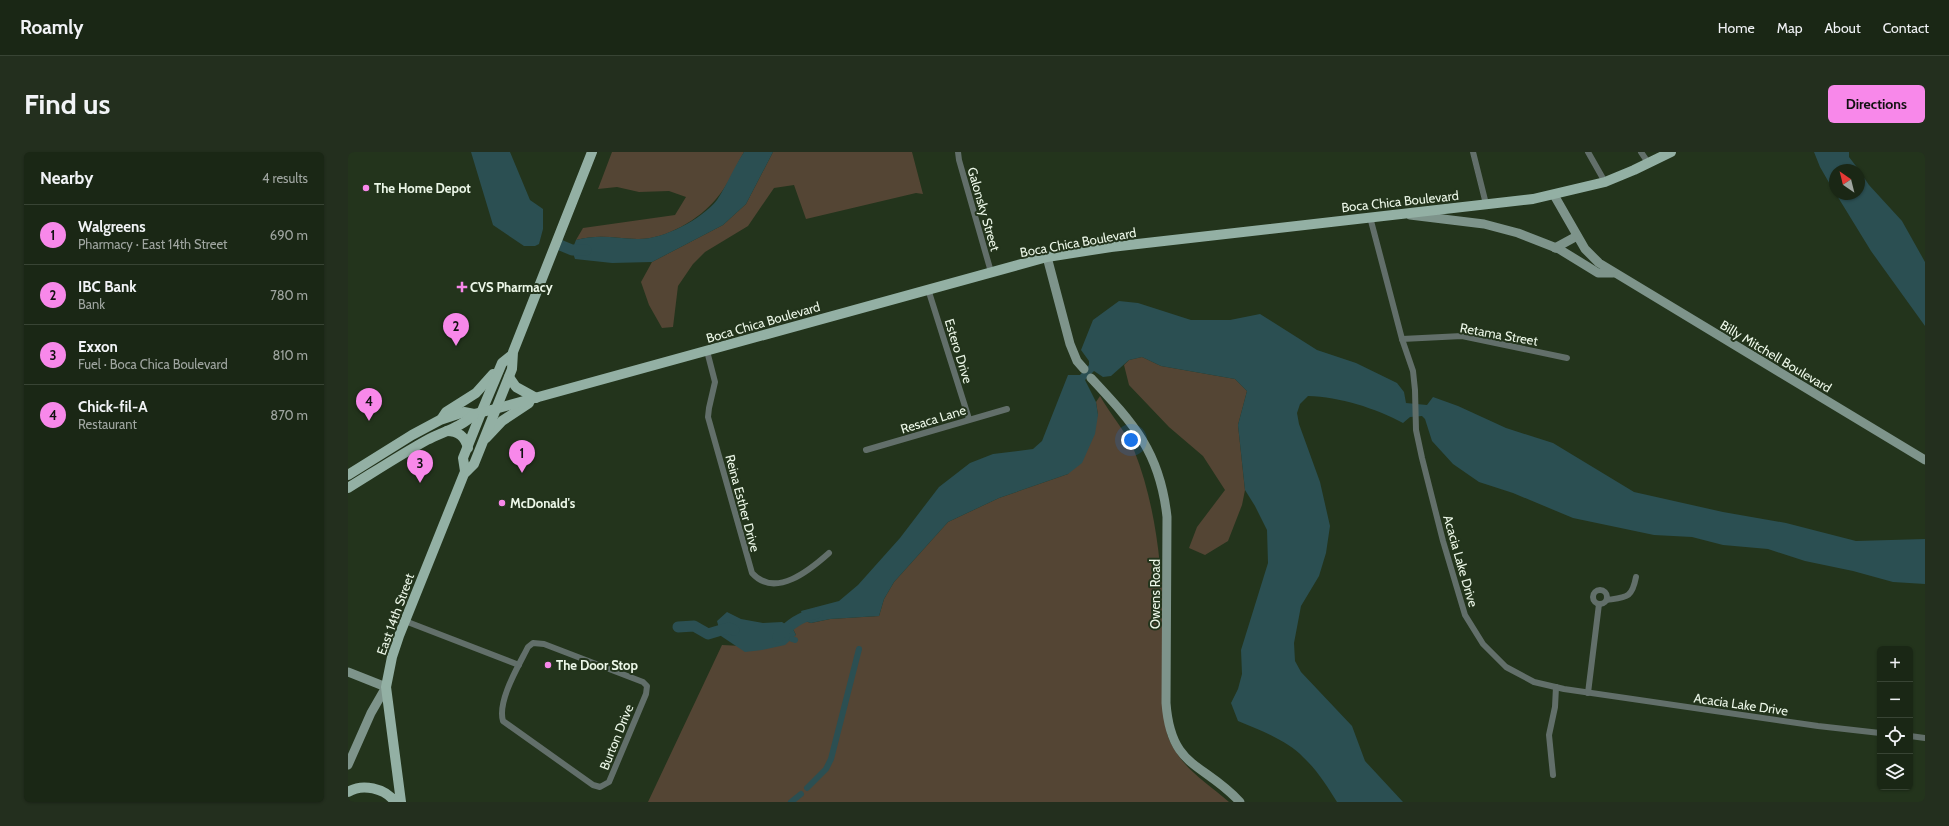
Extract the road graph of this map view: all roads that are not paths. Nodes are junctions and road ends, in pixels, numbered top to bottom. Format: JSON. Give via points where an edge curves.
{"nodes":[{"id":1,"x":592,"y":152,"type":"edge"},
{"id":2,"x":958,"y":152,"type":"edge"},
{"id":3,"x":1473,"y":152,"type":"edge"},
{"id":4,"x":1588,"y":152,"type":"edge"},
{"id":5,"x":1641,"y":152,"type":"edge"},
{"id":6,"x":1671,"y":152,"type":"edge"},
{"id":7,"x":1649,"y":164,"type":"junction"},
{"id":8,"x":1605,"y":182,"type":"junction"},
{"id":9,"x":1554,"y":195,"type":"junction"},
{"id":10,"x":1486,"y":204,"type":"junction"},
{"id":11,"x":1402,"y":214,"type":"junction"},
{"id":12,"x":1370,"y":217,"type":"junction"},
{"id":13,"x":1577,"y":236,"type":"junction"},
{"id":14,"x":1555,"y":248,"type":"junction"},
{"id":15,"x":1047,"y":257,"type":"junction"},
{"id":16,"x":991,"y":272,"type":"junction"},
{"id":17,"x":1613,"y":273,"type":"junction"},
{"id":18,"x":928,"y":288,"type":"junction"},
{"id":19,"x":1402,"y":339,"type":"junction"},
{"id":20,"x":707,"y":351,"type":"junction"},
{"id":21,"x":512,"y":355,"type":"junction"},
{"id":22,"x":1567,"y":358,"type":"dead end"},
{"id":23,"x":502,"y":363,"type":"junction"},
{"id":24,"x":1084,"y":369,"type":"dead end"},
{"id":25,"x":508,"y":377,"type":"junction"},
{"id":26,"x":1091,"y":378,"type":"dead end"},
{"id":27,"x":536,"y":398,"type":"junction"},
{"id":28,"x":1007,"y":408,"type":"dead end"},
{"id":29,"x":495,"y":410,"type":"junction"},
{"id":30,"x":477,"y":414,"type":"junction"},
{"id":31,"x":969,"y":419,"type":"junction"},
{"id":32,"x":440,"y":420,"type":"junction"},
{"id":33,"x":444,"y":431,"type":"junction"},
{"id":34,"x":482,"y":444,"type":"junction"},
{"id":35,"x":468,"y":448,"type":"junction"},
{"id":36,"x":866,"y":450,"type":"dead end"},
{"id":37,"x":1925,"y":460,"type":"edge"},
{"id":38,"x":465,"y":471,"type":"junction"},
{"id":39,"x":348,"y":475,"type":"edge"},
{"id":40,"x":348,"y":488,"type":"edge"},
{"id":41,"x":829,"y":553,"type":"dead end"},
{"id":42,"x":1636,"y":577,"type":"dead end"},
{"id":43,"x":1607,"y":600,"type":"junction"},
{"id":44,"x":1599,"y":604,"type":"junction"},
{"id":45,"x":405,"y":621,"type":"junction"},
{"id":46,"x":519,"y":665,"type":"junction"},
{"id":47,"x":348,"y":672,"type":"edge"},
{"id":48,"x":386,"y":687,"type":"junction"},
{"id":49,"x":1556,"y":687,"type":"junction"},
{"id":50,"x":1588,"y":693,"type":"junction"},
{"id":51,"x":1877,"y":733,"type":"edge"},
{"id":52,"x":1913,"y":736,"type":"edge"},
{"id":53,"x":1925,"y":738,"type":"edge"},
{"id":54,"x":348,"y":765,"type":"edge"},
{"id":55,"x":1553,"y":775,"type":"dead end"},
{"id":56,"x":348,"y":792,"type":"edge"},
{"id":57,"x":395,"y":802,"type":"edge"},
{"id":58,"x":401,"y":802,"type":"edge"},
{"id":59,"x":1240,"y":802,"type":"edge"}],
"edges":[{"from":1,"to":21,"type":"main road","name":"East 14th Street"},
{"from":2,"to":16,"type":"street","name":"Galonsky Street"},
{"from":3,"to":10,"type":"street"},
{"from":4,"to":8,"type":"street"},
{"from":5,"to":7,"type":"street"},
{"from":6,"to":7,"type":"main road","name":"Boca Chica Boulevard"},
{"from":7,"to":8,"type":"main road","name":"Boca Chica Boulevard"},
{"from":8,"to":9,"type":"main road","name":"Boca Chica Boulevard"},
{"from":9,"to":10,"type":"main road","name":"Boca Chica Boulevard"},
{"from":9,"to":13,"type":"street","name":"Billy Mitchell Boulevard"},
{"from":10,"to":11,"type":"main road","name":"Boca Chica Boulevard"},
{"from":11,"to":12,"type":"main road","name":"Boca Chica Boulevard"},
{"from":11,"to":14,"type":"street","name":"Billy Mitchell Boulevard","via":[[1484,224],[1518,233]]},
{"from":12,"to":15,"type":"main road","name":"Boca Chica Boulevard"},
{"from":12,"to":19,"type":"street","name":"Acacia Lake Drive"},
{"from":13,"to":14,"type":"street"},
{"from":13,"to":17,"type":"street","name":"Billy Mitchell Boulevard","via":[[1598,263]]},
{"from":14,"to":17,"type":"street","name":"Billy Mitchell Boulevard","via":[[1598,272]]},
{"from":15,"to":16,"type":"main road","name":"Boca Chica Boulevard"},
{"from":15,"to":24,"type":"street","via":[[1068,340]]},
{"from":16,"to":18,"type":"main road","name":"Boca Chica Boulevard"},
{"from":17,"to":37,"type":"street","name":"Billy Mitchell Boulevard"},
{"from":18,"to":20,"type":"main road","name":"Boca Chica Boulevard"},
{"from":18,"to":31,"type":"street","name":"Estero Drive"},
{"from":19,"to":22,"type":"street","name":"Retama Street","via":[[1462,336]]},
{"from":19,"to":49,"type":"street","name":"Acacia Lake Drive","via":[[1413,371],[1416,430],[1443,541],[1465,615],[1483,644],[1506,667],[1534,682]]},
{"from":20,"to":27,"type":"main road","name":"Boca Chica Boulevard"},
{"from":20,"to":41,"type":"street","name":"Reina Esther Drive","via":[[715,382],[708,418],[752,573],[766,584],[781,582],[802,574]]},
{"from":21,"to":23,"type":"main road"},
{"from":21,"to":25,"type":"main road","name":"East 14th Street","via":[[512,369]]},
{"from":23,"to":30,"type":"main road","name":"East 14th Street"},
{"from":23,"to":32,"type":"main road","via":[[485,385],[446,412]]},
{"from":25,"to":27,"type":"main road","via":[[516,387]]},
{"from":25,"to":29,"type":"main road","name":"East 14th Street"},
{"from":26,"to":59,"type":"street","name":"Owens Road","via":[[1137,432],[1152,456],[1165,494],[1166,703],[1173,740],[1190,763],[1231,792]]},
{"from":27,"to":29,"type":"main road","name":"Boca Chica Boulevard"},
{"from":27,"to":34,"type":"main road","via":[[502,421]]},
{"from":28,"to":31,"type":"street","name":"Resaca Lane"},
{"from":29,"to":30,"type":"main road","name":"Boca Chica Boulevard"},
{"from":29,"to":34,"type":"main road","name":"East 14th Street"},
{"from":30,"to":32,"type":"main road","name":"Boca Chica Boulevard","via":[[464,412]]},
{"from":30,"to":33,"type":"main road","name":"Boca Chica Boulevard","via":[[466,423]]},
{"from":30,"to":35,"type":"main road","name":"East 14th Street"},
{"from":31,"to":36,"type":"street","name":"Resaca Lane"},
{"from":32,"to":39,"type":"main road","name":"Boca Chica Boulevard"},
{"from":33,"to":35,"type":"main road","via":[[460,434]]},
{"from":33,"to":40,"type":"main road","name":"Boca Chica Boulevard"},
{"from":34,"to":38,"type":"main road","name":"East 14th Street","via":[[474,464]]},
{"from":35,"to":38,"type":"main road","name":"East 14th Street","via":[[463,458]]},
{"from":38,"to":45,"type":"main road","name":"East 14th Street"},
{"from":42,"to":43,"type":"street","via":[[1629,596]]},
{"from":43,"to":44,"type":"street"},
{"from":43,"to":44,"type":"street","via":[[1606,592],[1601,589],[1595,591],[1593,599]]},
{"from":44,"to":50,"type":"street"},
{"from":45,"to":46,"type":"street"},
{"from":45,"to":48,"type":"main road","name":"East 14th Street","via":[[392,657]]},
{"from":46,"to":46,"type":"street","name":"Burton Drive","via":[[502,708],[503,721],[593,785],[600,787],[609,782],[646,694],[647,686],[643,682],[539,643],[533,643],[528,647]]},
{"from":47,"to":48,"type":"street"},
{"from":48,"to":54,"type":"street","name":"East 14th Street","via":[[371,713]]},
{"from":48,"to":58,"type":"main road"},
{"from":49,"to":50,"type":"street","name":"Acacia Lake Drive"},
{"from":49,"to":55,"type":"street","via":[[1549,735]]},
{"from":50,"to":51,"type":"street","name":"Acacia Lake Drive"},
{"from":52,"to":53,"type":"street"},
{"from":56,"to":57,"type":"main road","via":[[366,787],[375,789]]}]}
